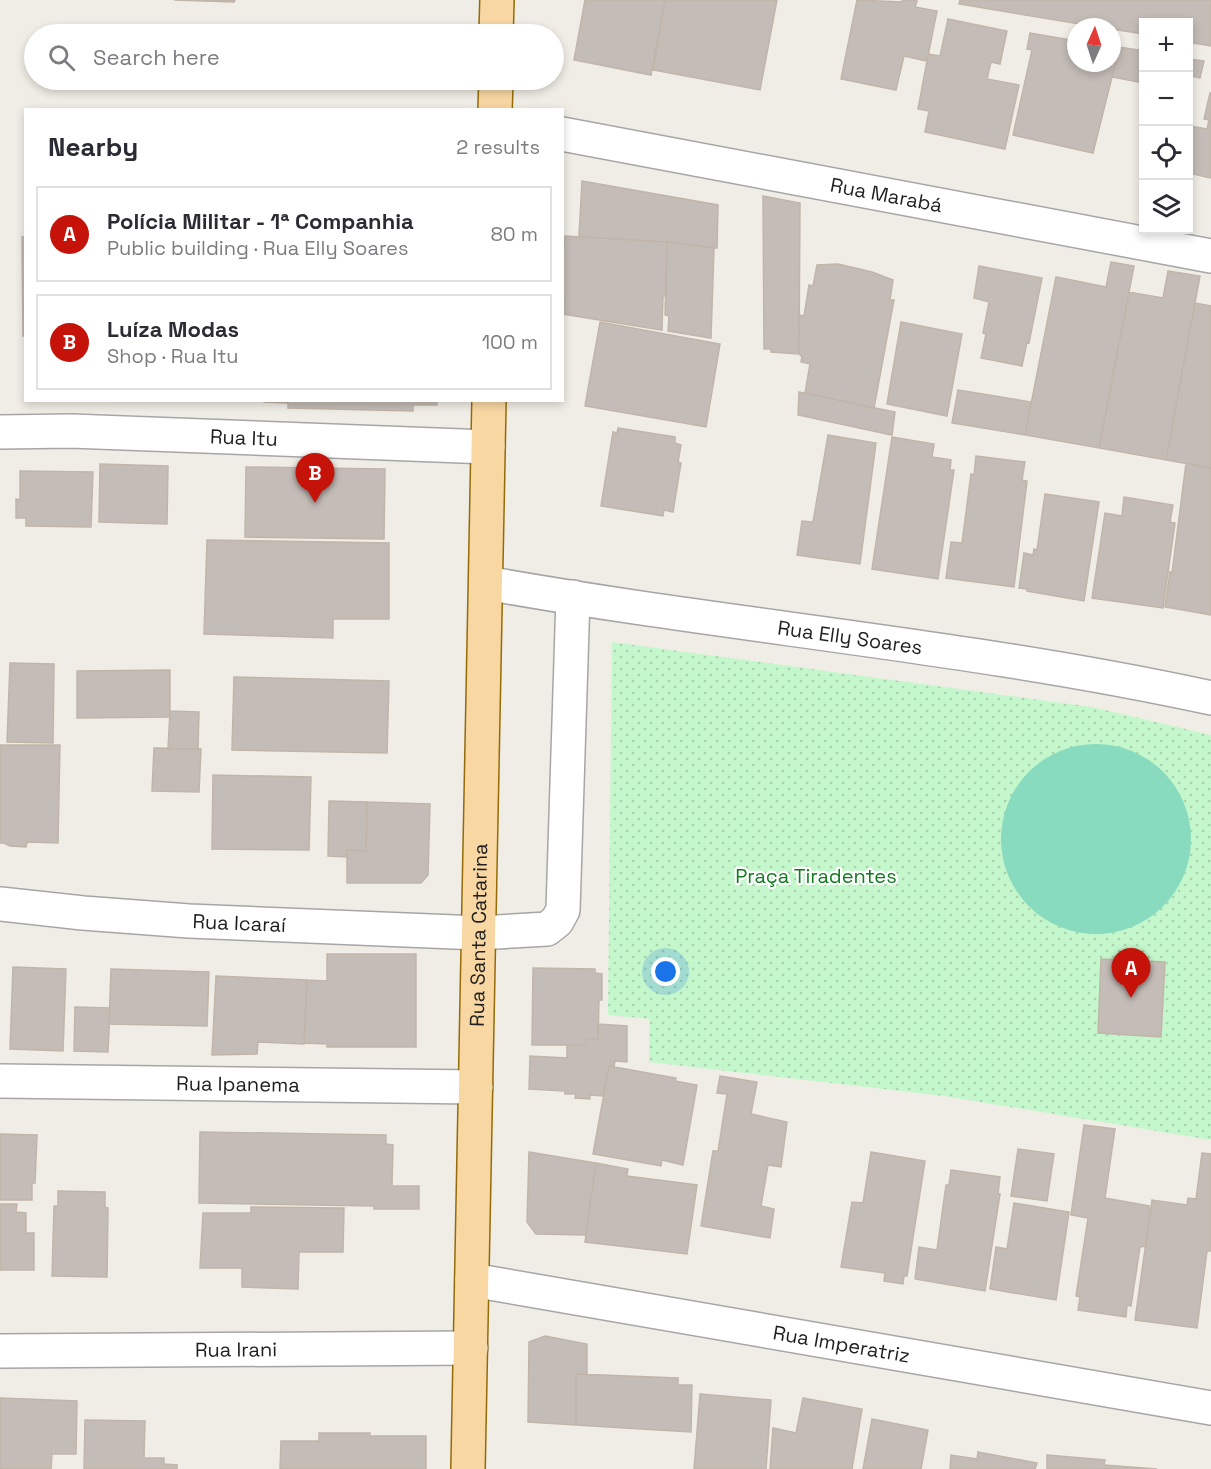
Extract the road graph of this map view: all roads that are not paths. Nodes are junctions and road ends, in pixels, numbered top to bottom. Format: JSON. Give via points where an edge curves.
{"nodes":[{"id":1,"x":497,"y":0,"type":"edge"},
{"id":2,"x":496,"y":24,"type":"edge"},
{"id":3,"x":496,"y":90,"type":"edge"},
{"id":4,"x":495,"y":108,"type":"edge"},
{"id":5,"x":564,"y":134,"type":"edge"},
{"id":6,"x":1211,"y":256,"type":"edge"},
{"id":7,"x":489,"y":402,"type":"edge"},
{"id":8,"x":0,"y":432,"type":"edge"},
{"id":9,"x":488,"y":447,"type":"junction"},
{"id":10,"x":486,"y":583,"type":"junction"},
{"id":11,"x":573,"y":597,"type":"junction"},
{"id":12,"x":1211,"y":698,"type":"edge"},
{"id":13,"x":0,"y":904,"type":"edge"},
{"id":14,"x":479,"y":933,"type":"junction"},
{"id":15,"x":0,"y":1082,"type":"edge"},
{"id":16,"x":476,"y":1088,"type":"junction"},
{"id":17,"x":472,"y":1280,"type":"junction"},
{"id":18,"x":471,"y":1348,"type":"junction"},
{"id":19,"x":0,"y":1351,"type":"edge"},
{"id":20,"x":1211,"y":1408,"type":"edge"},
{"id":21,"x":468,"y":1469,"type":"edge"}],
"edges":[{"from":1,"to":2,"type":"main road"},
{"from":3,"to":4,"type":"main road"},
{"from":5,"to":6,"type":"street","name":"Rua Marabá"},
{"from":7,"to":9,"type":"main road","name":"Rua Santa Catarina"},
{"from":8,"to":9,"type":"street","name":"Rua Itu","via":[[92,431]]},
{"from":9,"to":10,"type":"main road","name":"Rua Santa Catarina"},
{"from":10,"to":11,"type":"street","name":"Rua Elly Soares"},
{"from":10,"to":14,"type":"main road","name":"Rua Santa Catarina"},
{"from":11,"to":12,"type":"street","name":"Rua Elly Soares","via":[[1016,662]]},
{"from":11,"to":14,"type":"street","name":"Rua Icaraí","via":[[563,910],[547,928]]},
{"from":13,"to":14,"type":"street","name":"Rua Icaraí","via":[[189,921]]},
{"from":14,"to":16,"type":"main road","name":"Rua Santa Catarina"},
{"from":15,"to":16,"type":"street","name":"Rua Ipanema"},
{"from":16,"to":17,"type":"main road","name":"Rua Santa Catarina"},
{"from":17,"to":18,"type":"main road","name":"Rua Santa Catarina"},
{"from":17,"to":20,"type":"street","name":"Rua Imperatriz"},
{"from":18,"to":19,"type":"street","name":"Rua Irani"},
{"from":18,"to":21,"type":"main road","name":"Rua Santa Catarina"}]}
